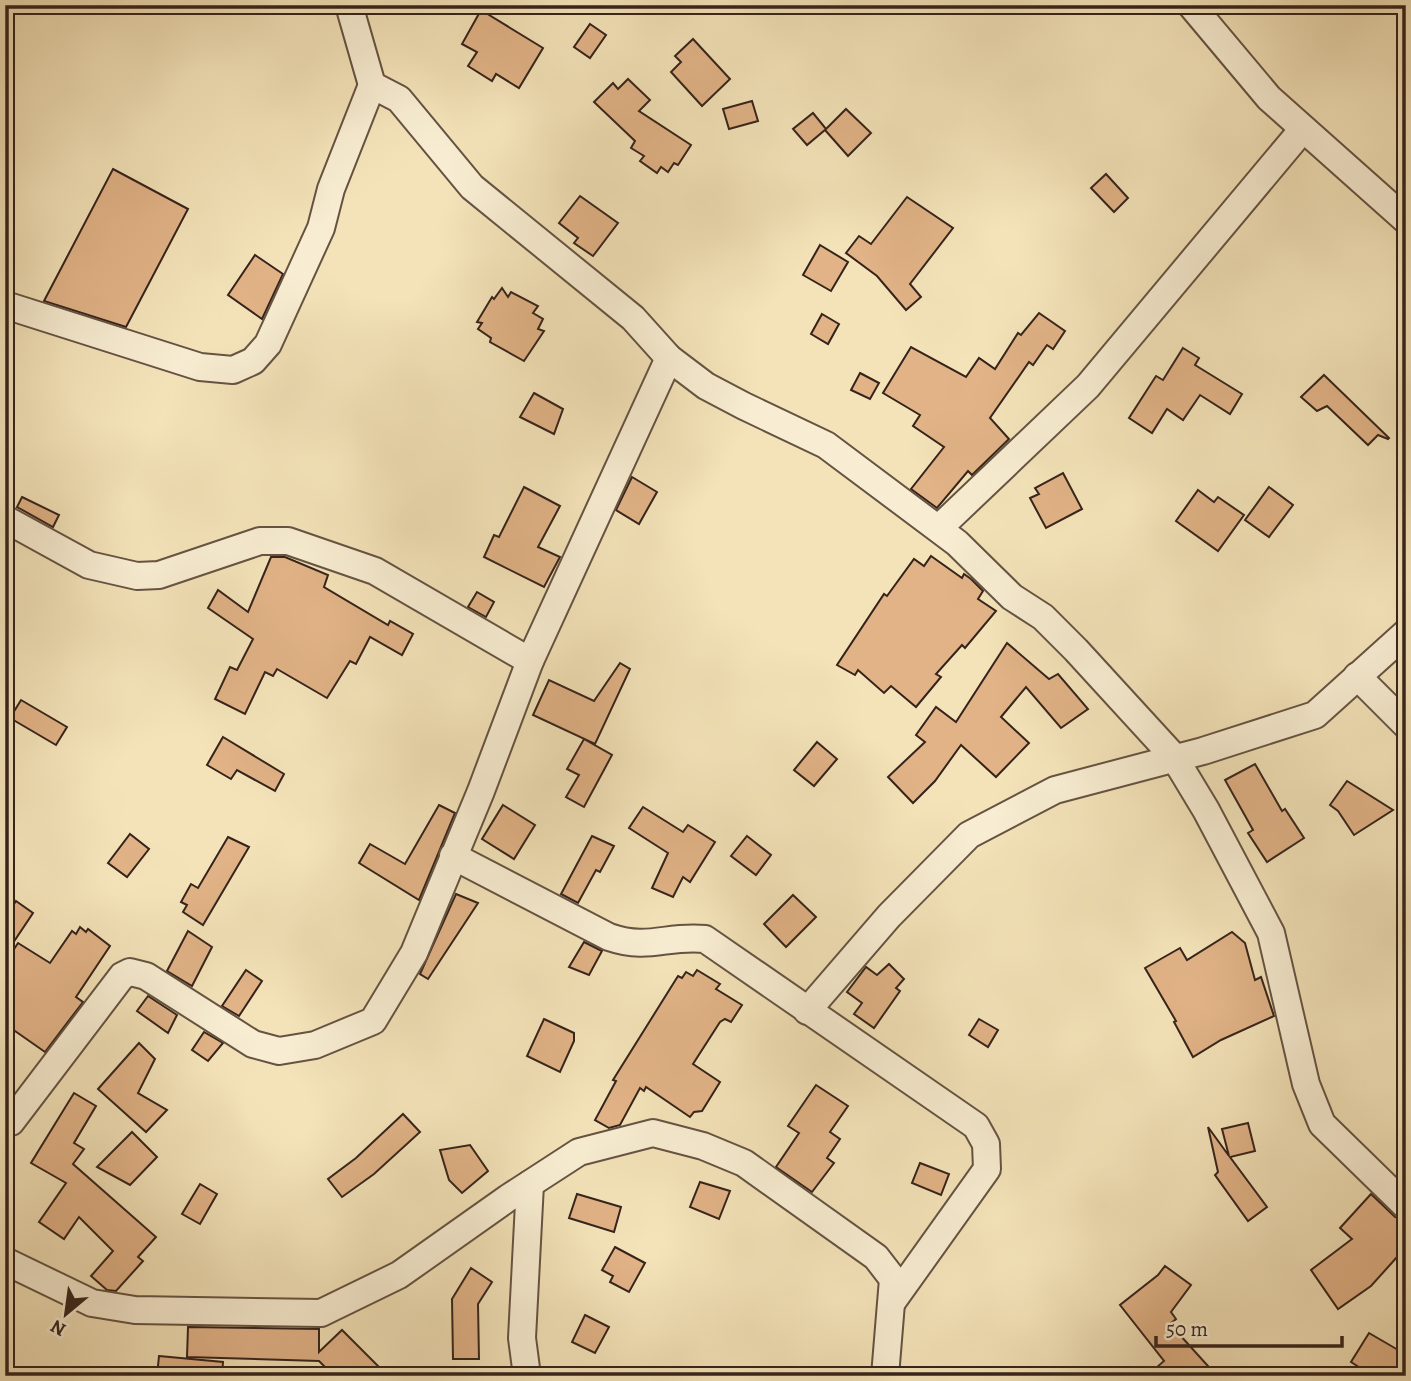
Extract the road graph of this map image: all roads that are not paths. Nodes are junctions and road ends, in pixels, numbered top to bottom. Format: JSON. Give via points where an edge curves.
{"nodes":[{"id":1,"x":349,"y":5,"type":"edge"},
{"id":2,"x":1191,"y":5,"type":"edge"},
{"id":3,"x":372,"y":85,"type":"junction"},
{"id":4,"x":1303,"y":129,"type":"junction"},
{"id":5,"x":1406,"y":220,"type":"edge"},
{"id":6,"x":5,"y":305,"type":"edge"},
{"id":7,"x":669,"y":358,"type":"junction"},
{"id":8,"x":5,"y":519,"type":"edge"},
{"id":9,"x":939,"y":528,"type":"junction"},
{"id":10,"x":1406,"y":633,"type":"edge"},
{"id":11,"x":530,"y":661,"type":"junction"},
{"id":12,"x":1357,"y":677,"type":"junction"},
{"id":13,"x":1406,"y":725,"type":"edge"},
{"id":14,"x":1174,"y":757,"type":"junction"},
{"id":15,"x":453,"y":856,"type":"junction"},
{"id":16,"x":807,"y":1011,"type":"junction"},
{"id":17,"x":11,"y":1122,"type":"dead end"},
{"id":18,"x":530,"y":1184,"type":"junction"},
{"id":19,"x":1406,"y":1206,"type":"edge"},
{"id":20,"x":5,"y":1261,"type":"edge"},
{"id":21,"x":892,"y":1302,"type":"junction"},
{"id":22,"x":527,"y":1376,"type":"edge"},
{"id":23,"x":885,"y":1376,"type":"edge"}],
"edges":[{"from":1,"to":3,"type":"street"},
{"from":2,"to":4,"type":"street","via":[[1269,98]]},
{"from":3,"to":6,"type":"street","via":[[331,189],[321,228],[268,344],[253,361],[233,370],[200,368]]},
{"from":3,"to":7,"type":"street","via":[[399,99],[472,187],[633,318]]},
{"from":4,"to":5,"type":"street"},
{"from":4,"to":9,"type":"street","via":[[1088,386]]},
{"from":7,"to":9,"type":"street","via":[[716,391],[826,445]]},
{"from":7,"to":11,"type":"street"},
{"from":8,"to":11,"type":"street","via":[[89,565],[137,576],[159,575],[260,541],[288,541],[375,571]]},
{"from":9,"to":14,"type":"street","via":[[1076,650]]},
{"from":10,"to":12,"type":"street"},
{"from":11,"to":15,"type":"street"},
{"from":12,"to":13,"type":"street"},
{"from":12,"to":14,"type":"street","via":[[1315,715]]},
{"from":14,"to":16,"type":"street","via":[[1055,790],[969,835]]},
{"from":14,"to":19,"type":"street","via":[[1271,933],[1306,1084],[1322,1124]]},
{"from":15,"to":16,"type":"street","via":[[608,937],[633,945],[682,937],[705,939]]},
{"from":15,"to":17,"type":"street","via":[[414,953],[373,1021],[314,1045],[279,1051],[253,1044],[146,976],[130,972],[122,976]]},
{"from":16,"to":21,"type":"street","via":[[976,1126],[986,1144],[987,1169]]},
{"from":18,"to":20,"type":"street","via":[[399,1276],[321,1313],[124,1309],[92,1303]]},
{"from":18,"to":21,"type":"street","via":[[579,1152],[653,1133],[703,1146],[744,1163],[876,1257],[893,1279]]},
{"from":18,"to":22,"type":"street","via":[[522,1338]]},
{"from":21,"to":23,"type":"street"}]}
